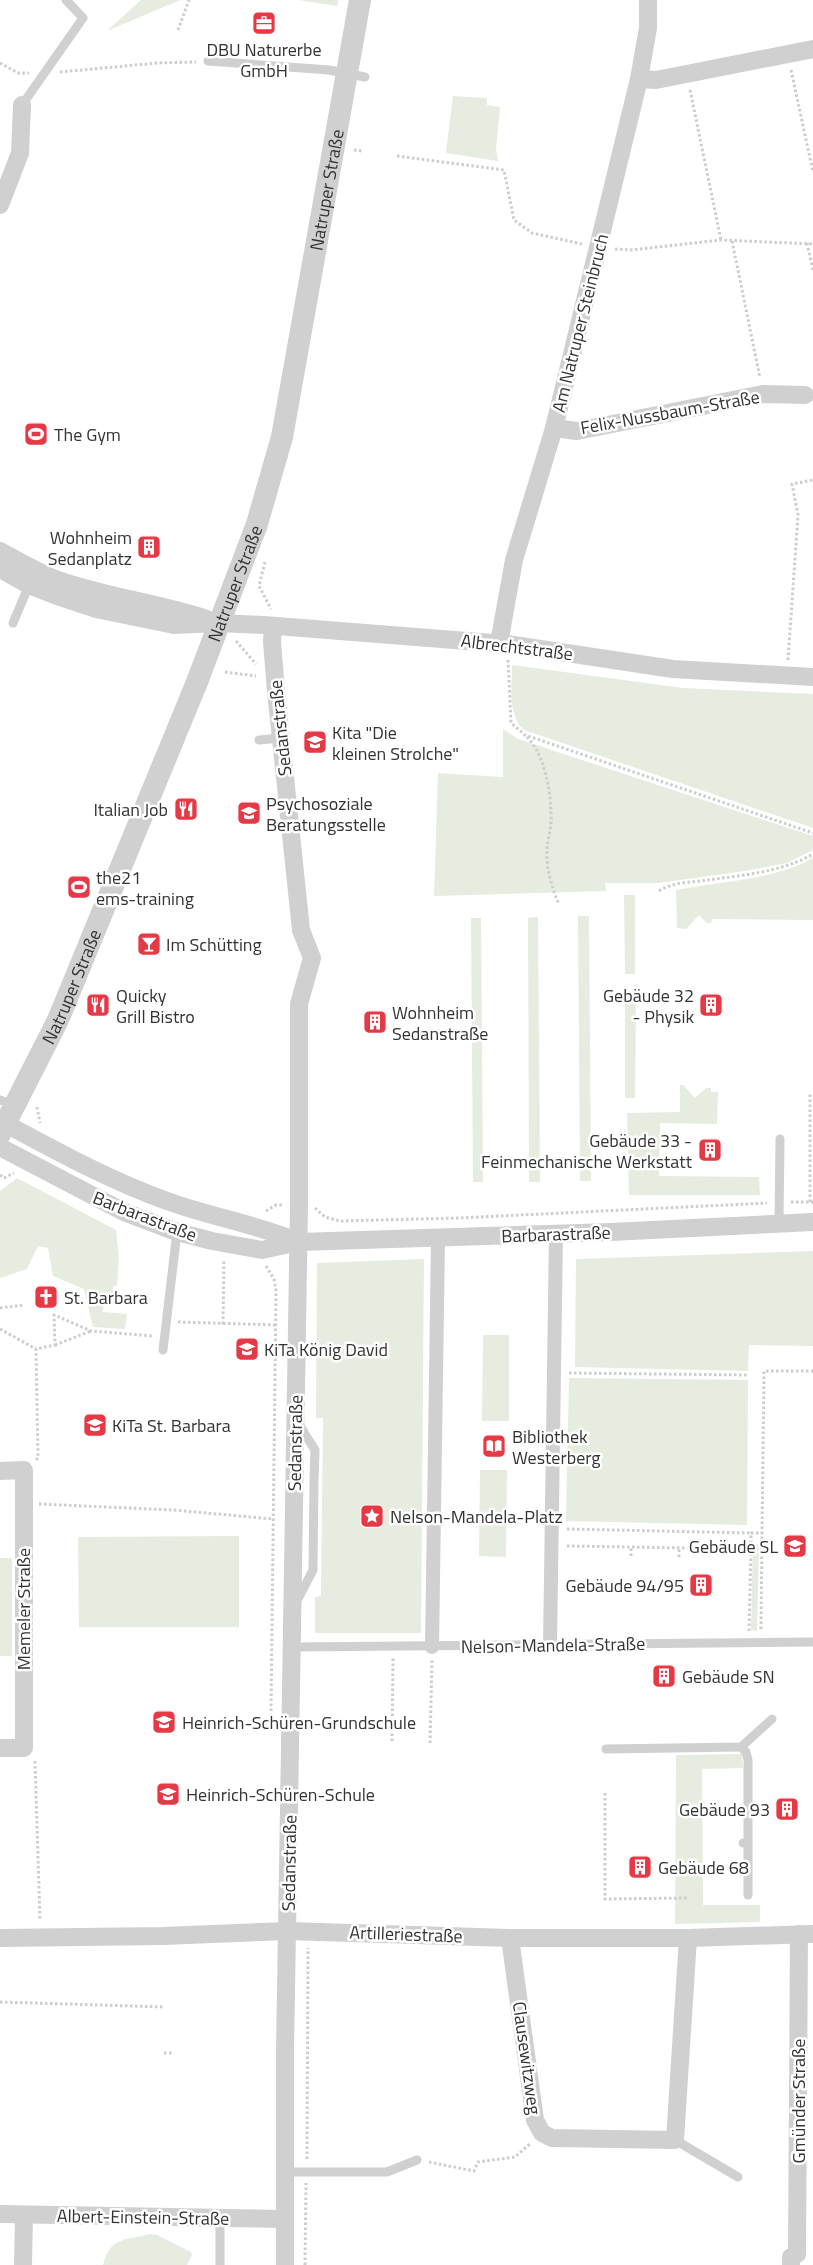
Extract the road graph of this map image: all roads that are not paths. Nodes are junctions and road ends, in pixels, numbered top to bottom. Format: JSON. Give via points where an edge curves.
{"nodes":[{"id":1,"x":66,"y":0,"type":"edge"},
{"id":2,"x":360,"y":0,"type":"edge"},
{"id":3,"x":648,"y":0,"type":"edge"},
{"id":4,"x":813,"y":49,"type":"edge"},
{"id":5,"x":208,"y":61,"type":"road end"},
{"id":6,"x":356,"y":75,"type":"junction"},
{"id":7,"x":638,"y":78,"type":"junction"},
{"id":8,"x":22,"y":104,"type":"joint"},
{"id":9,"x":0,"y":206,"type":"edge"},
{"id":10,"x":809,"y":399,"type":"edge"},
{"id":11,"x":554,"y":428,"type":"junction"},
{"id":12,"x":0,"y":551,"type":"edge"},
{"id":13,"x":0,"y":569,"type":"edge"},
{"id":14,"x":28,"y":585,"type":"junction"},
{"id":15,"x":13,"y":623,"type":"dead end"},
{"id":16,"x":220,"y":623,"type":"junction"},
{"id":17,"x":273,"y":626,"type":"junction"},
{"id":18,"x":503,"y":644,"type":"junction"},
{"id":19,"x":813,"y":677,"type":"edge"},
{"id":20,"x":281,"y":738,"type":"junction"},
{"id":21,"x":259,"y":740,"type":"dead end"},
{"id":22,"x":5,"y":1116,"type":"edge"},
{"id":23,"x":780,"y":1139,"type":"dead end"},
{"id":24,"x":0,"y":1147,"type":"edge"},
{"id":25,"x":812,"y":1222,"type":"edge"},
{"id":26,"x":779,"y":1223,"type":"junction"},
{"id":27,"x":177,"y":1232,"type":"junction"},
{"id":28,"x":556,"y":1234,"type":"junction"},
{"id":29,"x":438,"y":1239,"type":"junction"},
{"id":30,"x":299,"y":1242,"type":"junction"},
{"id":31,"x":163,"y":1350,"type":"dead end"},
{"id":32,"x":0,"y":1470,"type":"edge"},
{"id":33,"x":813,"y":1642,"type":"edge"},
{"id":34,"x":550,"y":1645,"type":"junction"},
{"id":35,"x":294,"y":1647,"type":"junction"},
{"id":36,"x":432,"y":1647,"type":"junction"},
{"id":37,"x":772,"y":1719,"type":"dead end"},
{"id":38,"x":741,"y":1747,"type":"junction"},
{"id":39,"x":0,"y":1748,"type":"edge"},
{"id":40,"x":606,"y":1748,"type":"dead end"},
{"id":41,"x":748,"y":1895,"type":"dead end"},
{"id":42,"x":296,"y":1931,"type":"junction"},
{"id":43,"x":806,"y":1934,"type":"edge"},
{"id":44,"x":0,"y":1938,"type":"edge"},
{"id":45,"x":510,"y":1938,"type":"junction"},
{"id":46,"x":688,"y":1938,"type":"junction"},
{"id":47,"x":675,"y":2140,"type":"junction"},
{"id":48,"x":416,"y":2160,"type":"road end"},
{"id":49,"x":284,"y":2172,"type":"junction"},
{"id":50,"x":738,"y":2177,"type":"dead end"},
{"id":51,"x":0,"y":2214,"type":"edge"},
{"id":52,"x":24,"y":2215,"type":"junction"},
{"id":53,"x":220,"y":2218,"type":"junction"},
{"id":54,"x":286,"y":2219,"type":"junction"},
{"id":55,"x":23,"y":2265,"type":"edge"},
{"id":56,"x":220,"y":2265,"type":"edge"},
{"id":57,"x":284,"y":2265,"type":"edge"},
{"id":58,"x":791,"y":2265,"type":"edge"}],
"edges":[{"from":1,"to":8,"type":"lane","via":[[83,18]]},
{"from":2,"to":6,"type":"street","name":"Natruper Straße"},
{"from":3,"to":7,"type":"street","name":"Am Natruper Steinbruch","via":[[648,28]]},
{"from":4,"to":7,"type":"street","via":[[656,80]]},
{"from":5,"to":6,"type":"lane"},
{"from":6,"to":16,"type":"street","name":"Natruper Straße","via":[[282,437],[257,524]]},
{"from":7,"to":11,"type":"street","name":"Am Natruper Steinbruch"},
{"from":8,"to":9,"type":"street","via":[[20,153]]},
{"from":10,"to":11,"type":"street","name":"Felix-Nussbaum-Straße","via":[[763,394],[578,431]]},
{"from":11,"to":18,"type":"street","name":"Am Natruper Steinbruch","via":[[514,560]]},
{"from":12,"to":16,"type":"street","via":[[56,580]]},
{"from":13,"to":14,"type":"street"},
{"from":14,"to":15,"type":"lane"},
{"from":14,"to":16,"type":"street","via":[[96,609],[174,625]]},
{"from":16,"to":17,"type":"street","name":"Albrechtstraße"},
{"from":16,"to":22,"type":"street","name":"Natruper Straße","via":[[155,789],[58,1020]]},
{"from":17,"to":18,"type":"street","name":"Albrechtstraße"},
{"from":17,"to":20,"type":"street","name":"Sedanstraße"},
{"from":18,"to":19,"type":"street","name":"Albrechtstraße","via":[[673,669]]},
{"from":20,"to":21,"type":"lane"},
{"from":20,"to":30,"type":"street","name":"Sedanstraße","via":[[301,930],[312,958],[299,1004]]},
{"from":22,"to":30,"type":"street","name":"Barbarastraße","via":[[128,1186]]},
{"from":23,"to":26,"type":"lane"},
{"from":24,"to":27,"type":"street","name":"Barbarastraße","via":[[124,1212]]},
{"from":25,"to":26,"type":"street","name":"Barbarastraße"},
{"from":26,"to":28,"type":"street","name":"Barbarastraße"},
{"from":27,"to":30,"type":"street","name":"Barbarastraße","via":[[212,1242],[262,1250]]},
{"from":27,"to":31,"type":"lane"},
{"from":28,"to":29,"type":"street","name":"Barbarastraße"},
{"from":28,"to":34,"type":"street"},
{"from":29,"to":30,"type":"street","name":"Barbarastraße"},
{"from":29,"to":36,"type":"street"},
{"from":30,"to":35,"type":"street","name":"Sedanstraße"},
{"from":32,"to":39,"type":"street","name":"Memeler Straße","via":[[24,1470],[24,1748]]},
{"from":33,"to":34,"type":"lane","name":"Nelson-Mandela-Straße"},
{"from":34,"to":36,"type":"lane","name":"Nelson-Mandela-Straße"},
{"from":35,"to":36,"type":"lane","name":"Nelson-Mandela-Straße"},
{"from":35,"to":42,"type":"street","name":"Sedanstraße"},
{"from":37,"to":38,"type":"lane"},
{"from":38,"to":40,"type":"lane"},
{"from":38,"to":41,"type":"lane","via":[[748,1760]]},
{"from":42,"to":44,"type":"street","name":"Artilleriestraße"},
{"from":42,"to":45,"type":"street","name":"Artilleriestraße"},
{"from":42,"to":49,"type":"street","name":"Sedanstraße"},
{"from":43,"to":46,"type":"street","name":"Artilleriestraße"},
{"from":43,"to":58,"type":"street","name":"Gmünder Straße","via":[[797,2254],[791,2257]]},
{"from":45,"to":46,"type":"street","name":"Artilleriestraße"},
{"from":45,"to":47,"type":"street","name":"Clausewitzweg","via":[[535,2120],[542,2133],[552,2138]]},
{"from":46,"to":47,"type":"street"},
{"from":47,"to":50,"type":"lane","name":"Clausewitzweg"},
{"from":48,"to":49,"type":"lane","via":[[387,2172]]},
{"from":49,"to":54,"type":"street","name":"Sedanstraße"},
{"from":51,"to":52,"type":"street","name":"Albert-Einstein-Straße"},
{"from":52,"to":53,"type":"street","name":"Albert-Einstein-Straße"},
{"from":52,"to":55,"type":"street"},
{"from":53,"to":54,"type":"street","name":"Albert-Einstein-Straße"},
{"from":53,"to":56,"type":"lane"},
{"from":54,"to":57,"type":"street","name":"Sedanstraße"}]}
